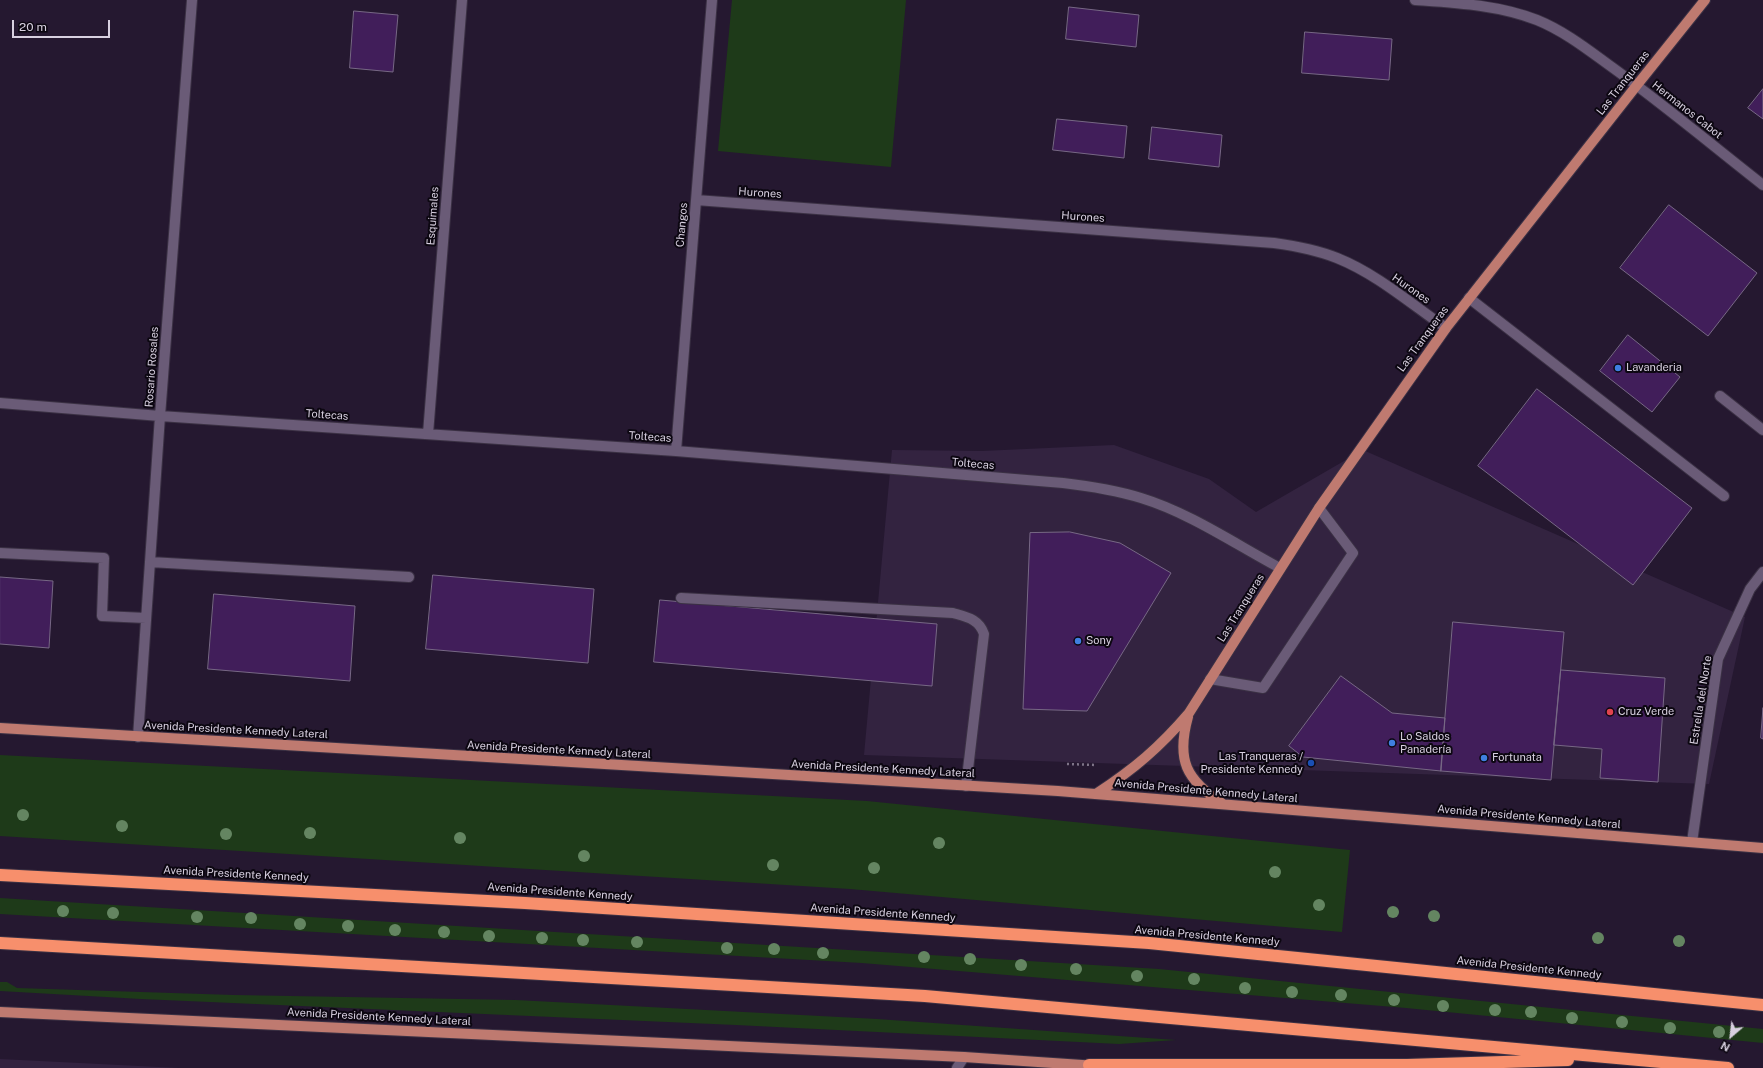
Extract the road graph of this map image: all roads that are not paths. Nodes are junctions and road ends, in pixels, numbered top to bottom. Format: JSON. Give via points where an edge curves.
{"nodes":[{"id":1,"x":192,"y":0,"type":"edge"},
{"id":2,"x":462,"y":0,"type":"edge"},
{"id":3,"x":712,"y":0,"type":"edge"},
{"id":4,"x":1415,"y":0,"type":"edge"},
{"id":5,"x":1705,"y":0,"type":"edge"},
{"id":6,"x":1637,"y":85,"type":"junction"},
{"id":7,"x":1763,"y":185,"type":"edge"},
{"id":8,"x":696,"y":200,"type":"junction"},
{"id":9,"x":1469,"y":298,"type":"junction"},
{"id":10,"x":1446,"y":328,"type":"junction"},
{"id":11,"x":1720,"y":396,"type":"dead end"},
{"id":12,"x":0,"y":403,"type":"edge"},
{"id":13,"x":160,"y":416,"type":"junction"},
{"id":14,"x":1763,"y":430,"type":"edge"},
{"id":15,"x":428,"y":434,"type":"junction"},
{"id":16,"x":676,"y":451,"type":"junction"},
{"id":17,"x":1724,"y":496,"type":"dead end"},
{"id":18,"x":1319,"y":508,"type":"junction"},
{"id":19,"x":0,"y":554,"type":"edge"},
{"id":20,"x":150,"y":562,"type":"junction"},
{"id":21,"x":1280,"y":568,"type":"junction"},
{"id":22,"x":1763,"y":572,"type":"edge"},
{"id":23,"x":409,"y":577,"type":"dead end"},
{"id":24,"x":681,"y":598,"type":"dead end"},
{"id":25,"x":146,"y":618,"type":"junction"},
{"id":26,"x":1210,"y":679,"type":"junction"},
{"id":27,"x":1189,"y":713,"type":"junction"},
{"id":28,"x":0,"y":728,"type":"edge"},
{"id":29,"x":138,"y":737,"type":"junction"},
{"id":30,"x":966,"y":786,"type":"junction"},
{"id":31,"x":1096,"y":794,"type":"junction"},
{"id":32,"x":1223,"y":805,"type":"junction"},
{"id":33,"x":1692,"y":842,"type":"junction"},
{"id":34,"x":1763,"y":848,"type":"edge"},
{"id":35,"x":0,"y":874,"type":"edge"},
{"id":36,"x":0,"y":943,"type":"edge"},
{"id":37,"x":1763,"y":1005,"type":"edge"},
{"id":38,"x":0,"y":1012,"type":"edge"},
{"id":39,"x":964,"y":1057,"type":"junction"},
{"id":40,"x":1624,"y":1058,"type":"junction"},
{"id":41,"x":1089,"y":1065,"type":"junction"},
{"id":42,"x":957,"y":1068,"type":"edge"},
{"id":43,"x":1117,"y":1068,"type":"edge"},
{"id":44,"x":1728,"y":1068,"type":"edge"}],
"edges":[{"from":1,"to":13,"type":"street","name":"Rosario Rosales"},
{"from":2,"to":15,"type":"street","name":"Esquimales"},
{"from":3,"to":8,"type":"street","name":"Changos"},
{"from":4,"to":6,"type":"street","name":"Hermanos Cabot","via":[[1480,5],[1538,21],[1568,37]]},
{"from":5,"to":6,"type":"main road","name":"Las Tranqueras"},
{"from":6,"to":7,"type":"street","name":"Hermanos Cabot"},
{"from":6,"to":9,"type":"main road","name":"Las Tranqueras"},
{"from":8,"to":10,"type":"street","name":"Hurones","via":[[1296,246],[1357,267]]},
{"from":8,"to":16,"type":"street","name":"Changos"},
{"from":9,"to":10,"type":"main road","name":"Las Tranqueras"},
{"from":9,"to":17,"type":"street"},
{"from":10,"to":18,"type":"main road","name":"Las Tranqueras"},
{"from":11,"to":14,"type":"street"},
{"from":12,"to":13,"type":"street","name":"Toltecas"},
{"from":13,"to":15,"type":"street","name":"Toltecas"},
{"from":13,"to":20,"type":"street","name":"Rosario Rosales"},
{"from":15,"to":16,"type":"street","name":"Toltecas"},
{"from":16,"to":21,"type":"street","name":"Toltecas","via":[[1102,488],[1171,509]]},
{"from":18,"to":21,"type":"main road","name":"Las Tranqueras"},
{"from":18,"to":26,"type":"street","via":[[1353,553],[1263,688]]},
{"from":19,"to":25,"type":"street","via":[[104,558],[102,616]]},
{"from":20,"to":23,"type":"street"},
{"from":20,"to":25,"type":"street","name":"Rosario Rosales"},
{"from":21,"to":26,"type":"main road","name":"Las Tranqueras"},
{"from":22,"to":33,"type":"street","name":"Estrella del Norte","via":[[1750,589],[1718,659]]},
{"from":24,"to":30,"type":"street","via":[[953,614],[976,621],[982,626],[984,634]]},
{"from":25,"to":29,"type":"street","name":"Rosario Rosales"},
{"from":26,"to":27,"type":"main road","name":"Las Tranqueras"},
{"from":27,"to":31,"type":"main road","name":"Las Tranqueras","via":[[1146,758]]},
{"from":27,"to":32,"type":"main road","name":"Las Tranqueras","via":[[1182,743],[1184,758],[1198,786]]},
{"from":28,"to":29,"type":"main road","name":"Avenida Presidente Kennedy Lateral"},
{"from":29,"to":30,"type":"main road","name":"Avenida Presidente Kennedy Lateral"},
{"from":30,"to":31,"type":"main road","name":"Avenida Presidente Kennedy Lateral"},
{"from":31,"to":32,"type":"main road","name":"Avenida Presidente Kennedy Lateral"},
{"from":32,"to":33,"type":"main road","name":"Avenida Presidente Kennedy Lateral"},
{"from":33,"to":34,"type":"main road","name":"Avenida Presidente Kennedy Lateral"},
{"from":35,"to":37,"type":"highway","name":"Avenida Presidente Kennedy","via":[[525,903],[1149,943]]},
{"from":36,"to":40,"type":"highway","via":[[925,996]]},
{"from":38,"to":39,"type":"main road","name":"Avenida Presidente Kennedy Lateral"},
{"from":39,"to":41,"type":"main road","name":"Avenida Presidente Kennedy Lateral"},
{"from":39,"to":42,"type":"street"},
{"from":40,"to":41,"type":"highway","via":[[1407,1065]]},
{"from":40,"to":44,"type":"highway"},
{"from":41,"to":43,"type":"main road","name":"Avenida Presidente Kennedy Lateral"}]}
